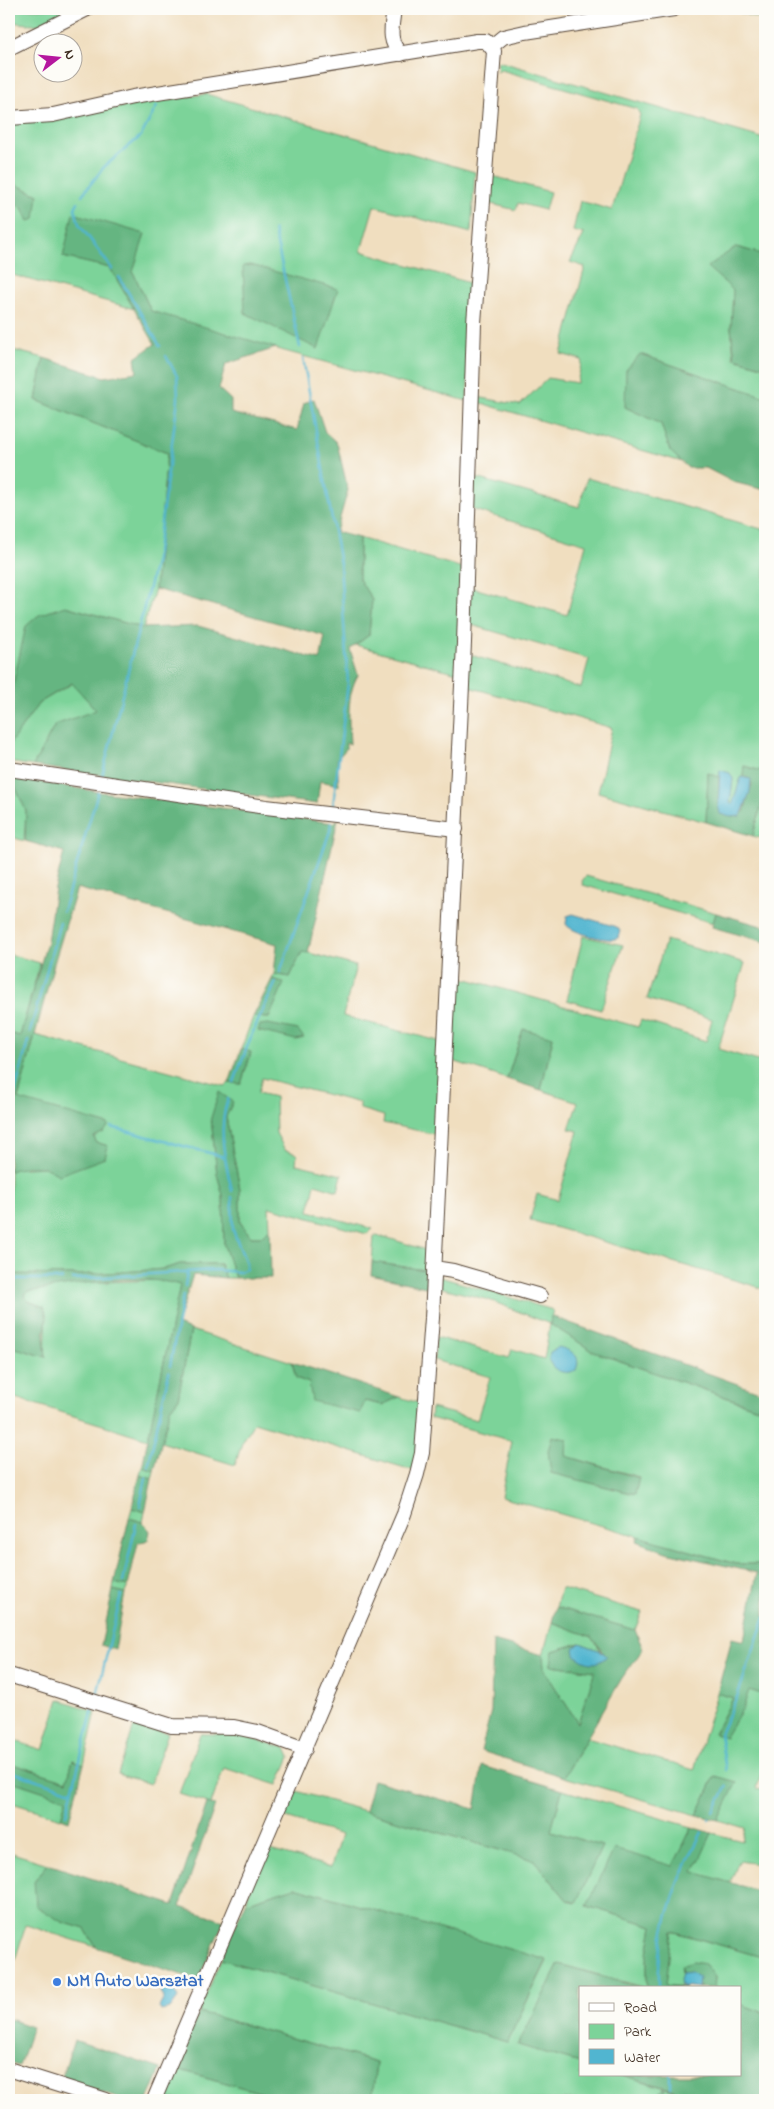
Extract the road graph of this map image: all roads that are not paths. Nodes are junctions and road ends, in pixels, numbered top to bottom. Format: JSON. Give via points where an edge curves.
{"nodes":[{"id":1,"x":87,"y":9,"type":"edge"},
{"id":2,"x":394,"y":9,"type":"edge"},
{"id":3,"x":674,"y":9,"type":"edge"},
{"id":4,"x":492,"y":46,"type":"junction"},
{"id":5,"x":9,"y":48,"type":"edge"},
{"id":6,"x":401,"y":54,"type":"junction"},
{"id":7,"x":9,"y":118,"type":"edge"},
{"id":8,"x":9,"y":769,"type":"edge"},
{"id":9,"x":456,"y":828,"type":"junction"},
{"id":10,"x":434,"y":1268,"type":"junction"},
{"id":11,"x":540,"y":1296,"type":"dead end"},
{"id":12,"x":9,"y":1675,"type":"edge"},
{"id":13,"x":305,"y":1749,"type":"junction"},
{"id":14,"x":11,"y":2070,"type":"dead end"},
{"id":15,"x":106,"y":2100,"type":"edge"},
{"id":16,"x":154,"y":2100,"type":"edge"}],
"edges":[{"from":1,"to":5,"type":"street"},
{"from":2,"to":6,"type":"street","via":[[391,34]]},
{"from":3,"to":4,"type":"street","via":[[525,32],[503,38]]},
{"from":4,"to":6,"type":"street","via":[[486,41],[477,41]]},
{"from":4,"to":9,"type":"street","via":[[494,58],[474,323]]},
{"from":6,"to":7,"type":"street","via":[[133,97],[53,114]]},
{"from":8,"to":9,"type":"street","via":[[266,807]]},
{"from":9,"to":10,"type":"street"},
{"from":10,"to":11,"type":"street"},
{"from":10,"to":13,"type":"street","via":[[427,1404],[419,1469],[404,1514]]},
{"from":12,"to":13,"type":"street","via":[[172,1726],[234,1727]]},
{"from":13,"to":16,"type":"street"},
{"from":14,"to":15,"type":"street"}]}
